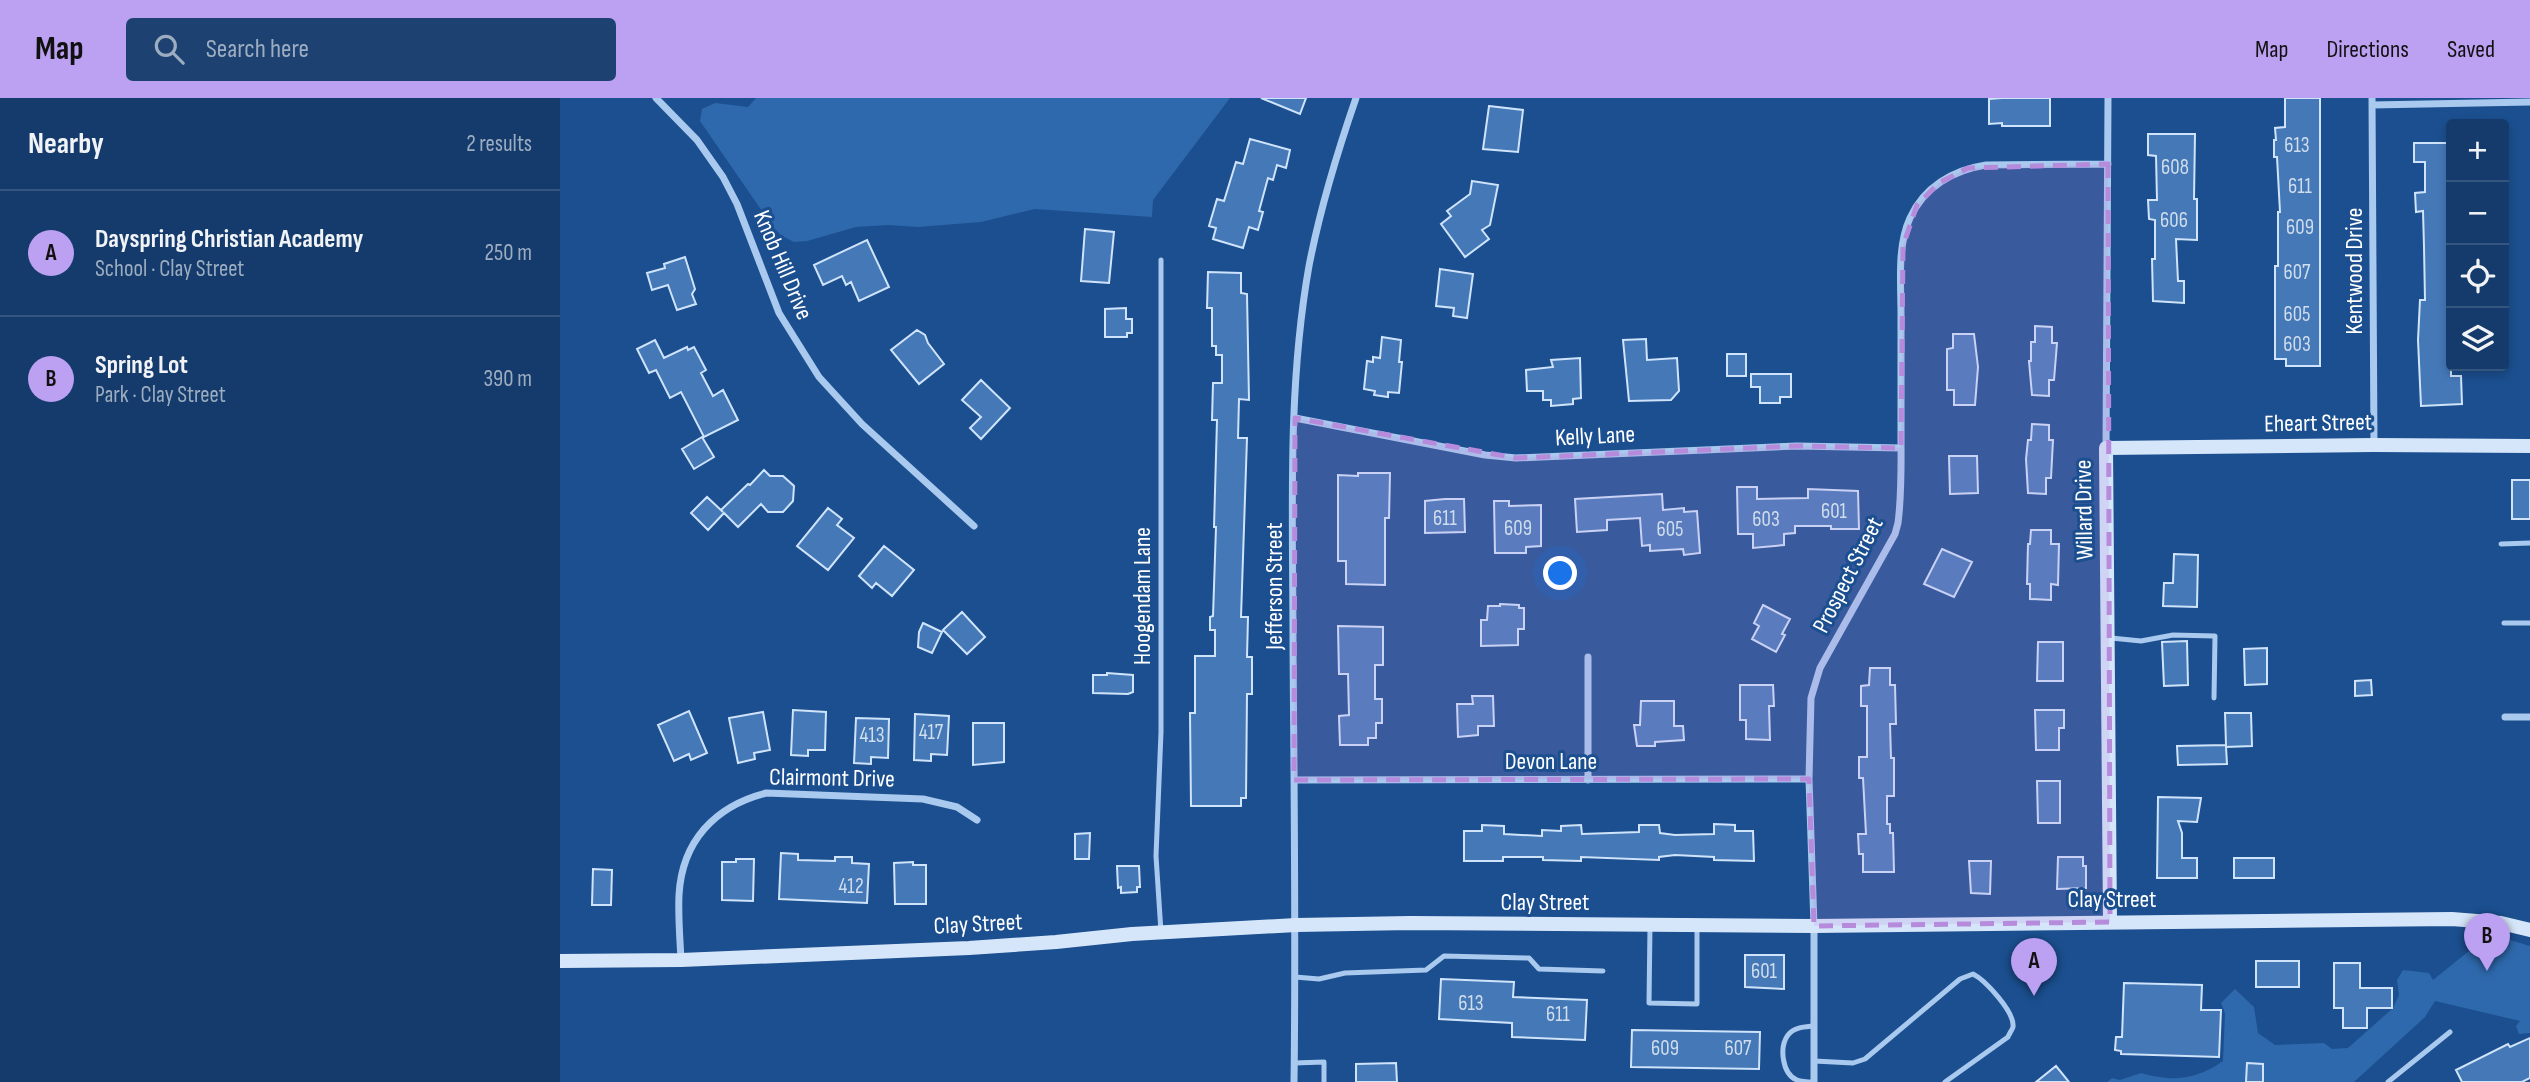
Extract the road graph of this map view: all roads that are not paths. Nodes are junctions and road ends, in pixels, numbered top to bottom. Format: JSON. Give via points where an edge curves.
{"nodes":[{"id":1,"x":656,"y":98,"type":"edge"},
{"id":2,"x":1356,"y":98,"type":"edge"},
{"id":3,"x":2108,"y":98,"type":"edge"},
{"id":4,"x":2372,"y":102,"type":"edge"},
{"id":5,"x":2530,"y":102,"type":"edge"},
{"id":6,"x":2108,"y":164,"type":"junction"},
{"id":7,"x":1161,"y":260,"type":"dead end"},
{"id":8,"x":1295,"y":418,"type":"junction"},
{"id":9,"x":2374,"y":445,"type":"junction"},
{"id":10,"x":2530,"y":446,"type":"edge"},
{"id":11,"x":1901,"y":448,"type":"junction"},
{"id":12,"x":2106,"y":448,"type":"junction"},
{"id":13,"x":974,"y":526,"type":"dead end"},
{"id":14,"x":2530,"y":543,"type":"edge"},
{"id":15,"x":2501,"y":544,"type":"dead end"},
{"id":16,"x":2504,"y":623,"type":"dead end"},
{"id":17,"x":2530,"y":623,"type":"edge"},
{"id":18,"x":2108,"y":638,"type":"junction"},
{"id":19,"x":1588,"y":657,"type":"dead end"},
{"id":20,"x":2214,"y":698,"type":"dead end"},
{"id":21,"x":2505,"y":717,"type":"dead end"},
{"id":22,"x":2530,"y":717,"type":"edge"},
{"id":23,"x":1809,"y":779,"type":"junction"},
{"id":24,"x":1294,"y":780,"type":"junction"},
{"id":25,"x":1588,"y":780,"type":"junction"},
{"id":26,"x":977,"y":820,"type":"dead end"},
{"id":27,"x":2110,"y":922,"type":"junction"},
{"id":28,"x":1296,"y":925,"type":"junction"},
{"id":29,"x":1650,"y":926,"type":"junction"},
{"id":30,"x":1697,"y":926,"type":"junction"},
{"id":31,"x":1814,"y":926,"type":"junction"},
{"id":32,"x":2530,"y":930,"type":"edge"},
{"id":33,"x":1161,"y":932,"type":"junction"},
{"id":34,"x":681,"y":960,"type":"junction"},
{"id":35,"x":560,"y":961,"type":"edge"},
{"id":36,"x":1603,"y":971,"type":"dead end"},
{"id":37,"x":1295,"y":977,"type":"junction"},
{"id":38,"x":1814,"y":1026,"type":"junction"},
{"id":39,"x":2450,"y":1032,"type":"dead end"},
{"id":40,"x":1814,"y":1061,"type":"junction"},
{"id":41,"x":1294,"y":1063,"type":"junction"},
{"id":42,"x":1294,"y":1082,"type":"edge"},
{"id":43,"x":1324,"y":1082,"type":"edge"},
{"id":44,"x":1814,"y":1082,"type":"edge"},
{"id":45,"x":1945,"y":1082,"type":"edge"},
{"id":46,"x":2388,"y":1082,"type":"edge"}],
"edges":[{"from":1,"to":13,"type":"street","name":"Knob Hill Drive","via":[[697,140],[723,177],[779,313],[819,377],[862,424]]},
{"from":2,"to":8,"type":"street","name":"Jefferson Street","via":[[1323,203],[1309,267]]},
{"from":3,"to":6,"type":"street","name":"Willard Drive"},
{"from":4,"to":5,"type":"street"},
{"from":4,"to":9,"type":"street","name":"Kentwood Drive"},
{"from":6,"to":11,"type":"street","name":"Prospect Street","via":[[1968,168],[1939,183],[1917,205],[1903,246]]},
{"from":6,"to":12,"type":"street","name":"Willard Drive"},
{"from":7,"to":33,"type":"lane","name":"Hoogendam Lane","via":[[1161,732],[1156,856]]},
{"from":8,"to":11,"type":"street","name":"Kelly Lane","via":[[1516,458],[1797,446]]},
{"from":8,"to":24,"type":"street","name":"Jefferson Street"},
{"from":9,"to":10,"type":"street","name":"Eheart Street"},
{"from":9,"to":12,"type":"street","name":"Eheart Street"},
{"from":11,"to":23,"type":"street","name":"Prospect Street","via":[[1895,534],[1814,682]]},
{"from":12,"to":18,"type":"street","name":"Willard Drive"},
{"from":14,"to":15,"type":"lane"},
{"from":16,"to":17,"type":"lane"},
{"from":18,"to":20,"type":"lane","via":[[2141,641],[2173,635],[2215,636]]},
{"from":18,"to":27,"type":"street","name":"Willard Drive"},
{"from":19,"to":25,"type":"street"},
{"from":21,"to":22,"type":"street"},
{"from":23,"to":25,"type":"street","name":"Devon Lane"},
{"from":23,"to":31,"type":"street","name":"Prospect Street"},
{"from":24,"to":25,"type":"street","name":"Devon Lane"},
{"from":24,"to":28,"type":"street","name":"Jefferson Street"},
{"from":26,"to":34,"type":"street","name":"Clairmont Drive","via":[[957,807],[923,799],[766,793],[744,799],[710,820],[684,868],[679,894]]},
{"from":27,"to":31,"type":"street","name":"Clay Street"},
{"from":27,"to":32,"type":"street","name":"Clay Street","via":[[2452,919]]},
{"from":28,"to":29,"type":"street","name":"Clay Street"},
{"from":28,"to":33,"type":"street","name":"Clay Street"},
{"from":28,"to":37,"type":"street","name":"Jefferson Street"},
{"from":29,"to":30,"type":"street","name":"Clay Street"},
{"from":29,"to":30,"type":"lane","via":[[1649,1003],[1685,1004],[1697,1004]]},
{"from":30,"to":31,"type":"street","name":"Clay Street"},
{"from":31,"to":38,"type":"street","name":"Prospect Street"},
{"from":33,"to":34,"type":"street","name":"Clay Street","via":[[1016,946]]},
{"from":34,"to":35,"type":"street","name":"Clay Street"},
{"from":36,"to":37,"type":"lane","via":[[1539,969],[1529,958],[1444,956],[1426,970]]},
{"from":37,"to":41,"type":"street","name":"Jefferson Street"},
{"from":38,"to":40,"type":"street","name":"Prospect Street"},
{"from":38,"to":44,"type":"lane","via":[[1801,1027],[1787,1036],[1784,1063],[1798,1081]]},
{"from":39,"to":46,"type":"lane"},
{"from":40,"to":44,"type":"street","name":"Prospect Street"},
{"from":40,"to":45,"type":"lane","via":[[1853,1063],[1865,1059],[1960,979],[1973,974],[1984,980],[2011,1016],[2013,1027],[2008,1037]]},
{"from":41,"to":42,"type":"street","name":"Jefferson Street"},
{"from":41,"to":43,"type":"lane","via":[[1324,1062]]}]}
